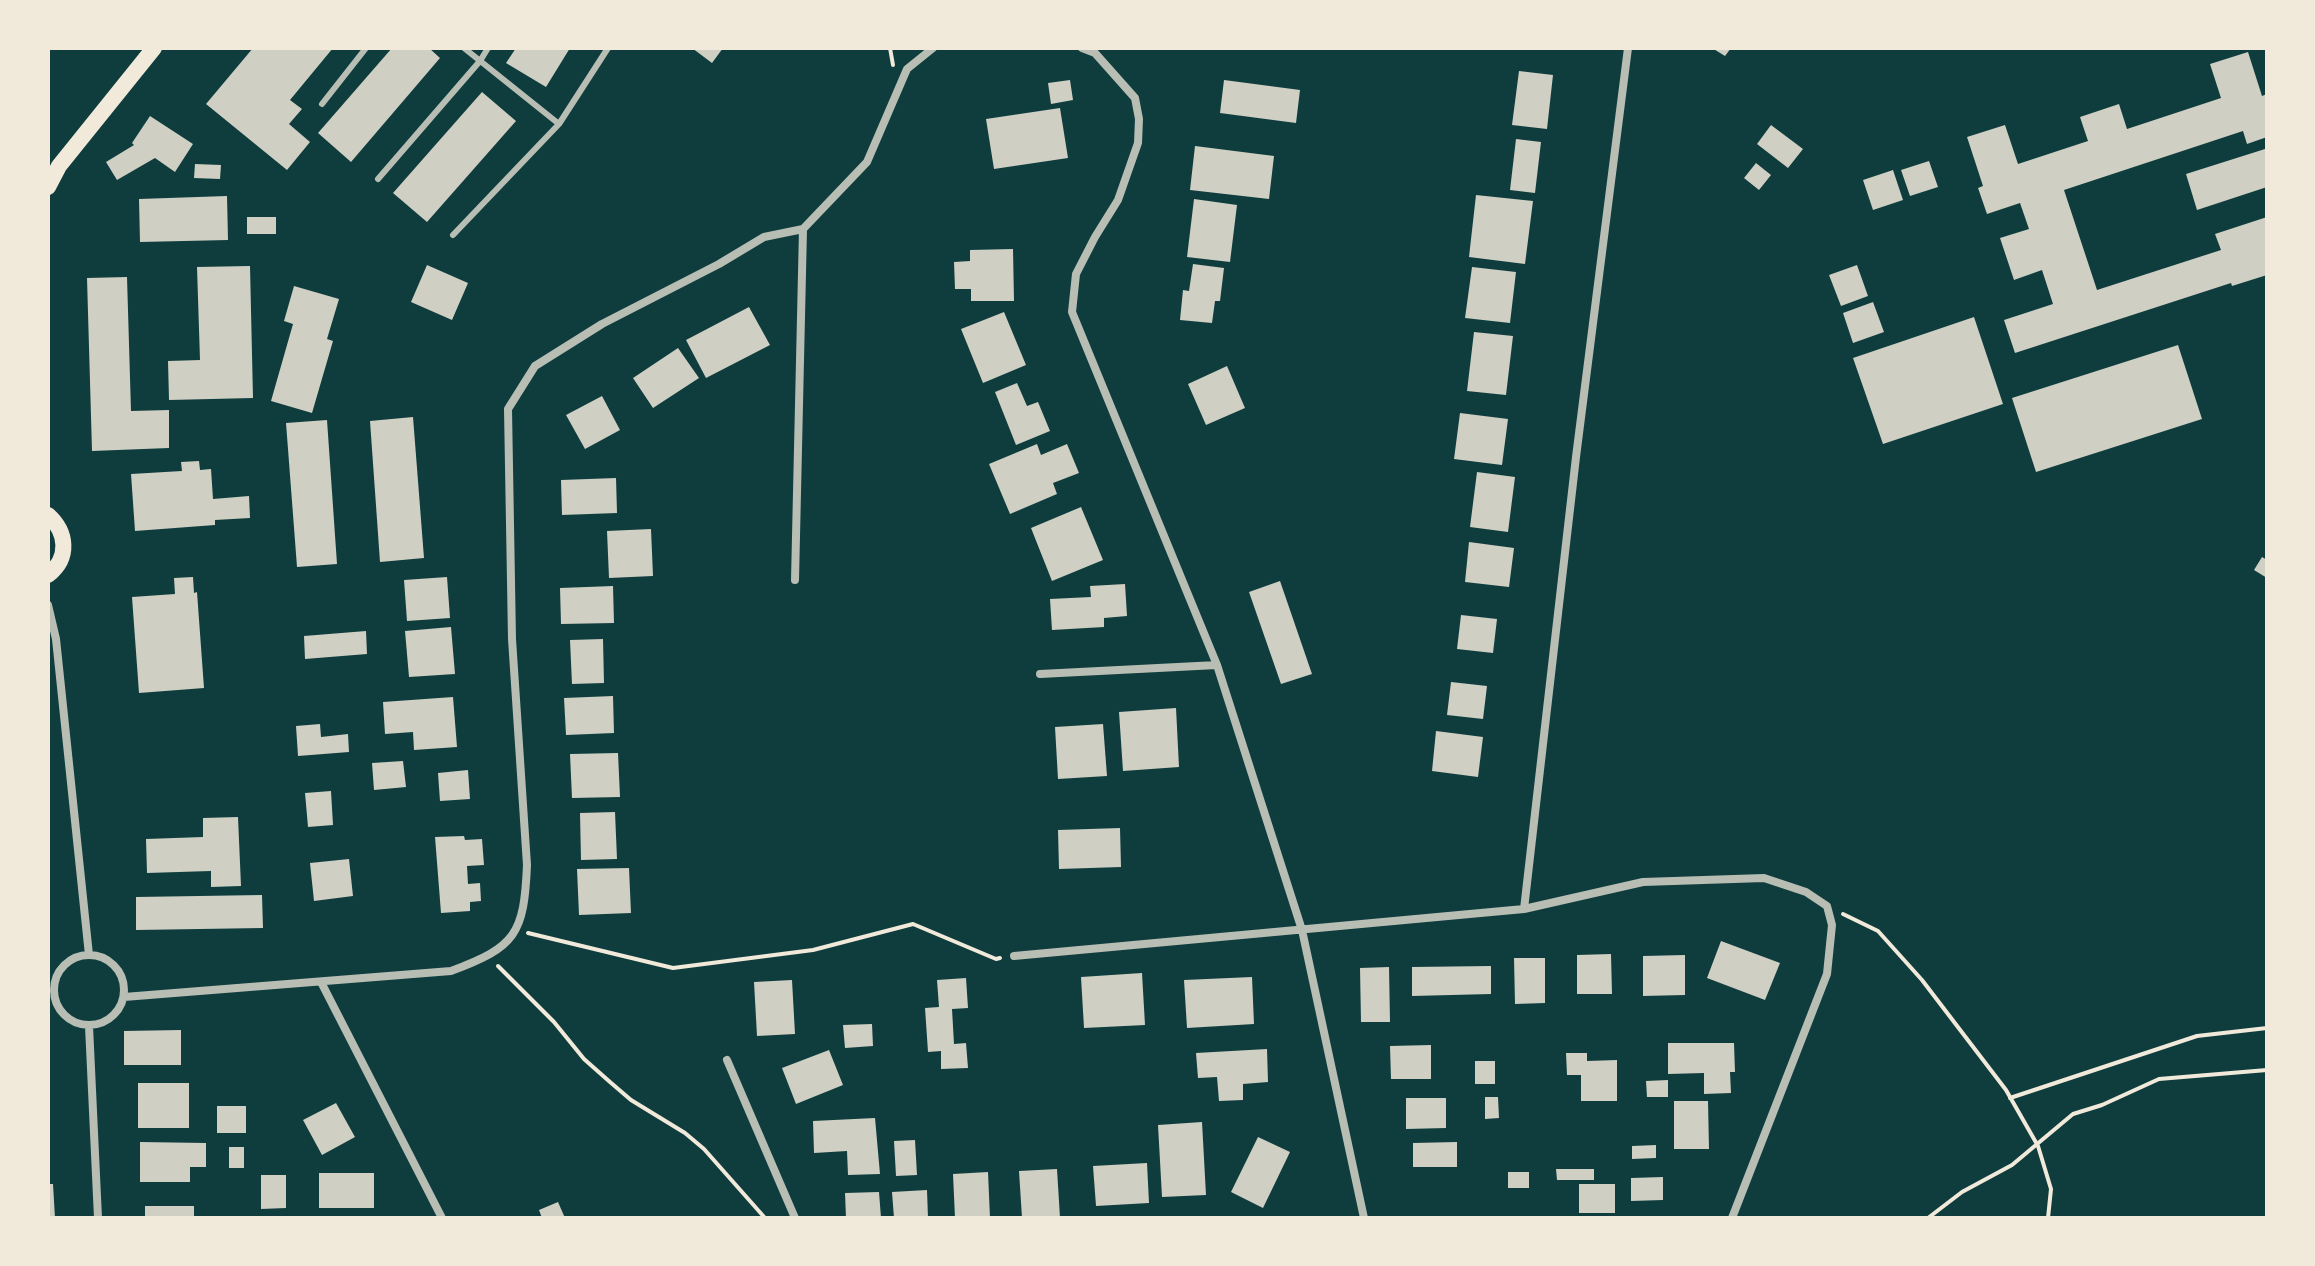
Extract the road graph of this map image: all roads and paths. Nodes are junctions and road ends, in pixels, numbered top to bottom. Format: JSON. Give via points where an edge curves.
{"nodes":[{"id":1,"x":154,"y":48,"type":"edge"},
{"id":2,"x":366,"y":48,"type":"edge"},
{"id":3,"x":464,"y":48,"type":"edge"},
{"id":4,"x":488,"y":48,"type":"edge"},
{"id":5,"x":608,"y":48,"type":"edge"},
{"id":6,"x":933,"y":48,"type":"edge"},
{"id":7,"x":1082,"y":48,"type":"edge"},
{"id":8,"x":1628,"y":48,"type":"edge"},
{"id":9,"x":480,"y":61,"type":"junction"},
{"id":10,"x":322,"y":104,"type":"dead end"},
{"id":11,"x":559,"y":124,"type":"junction"},
{"id":12,"x":378,"y":179,"type":"dead end"},
{"id":13,"x":48,"y":187,"type":"edge"},
{"id":14,"x":803,"y":229,"type":"junction"},
{"id":15,"x":453,"y":235,"type":"dead end"},
{"id":16,"x":48,"y":515,"type":"edge"},
{"id":17,"x":48,"y":575,"type":"edge"},
{"id":18,"x":795,"y":580,"type":"dead end"},
{"id":19,"x":48,"y":605,"type":"edge"},
{"id":20,"x":1217,"y":665,"type":"junction"},
{"id":21,"x":1040,"y":674,"type":"dead end"},
{"id":22,"x":1827,"y":906,"type":"junction"},
{"id":23,"x":1524,"y":909,"type":"junction"},
{"id":24,"x":518,"y":930,"type":"junction"},
{"id":25,"x":1302,"y":930,"type":"junction"},
{"id":26,"x":89,"y":955,"type":"junction"},
{"id":27,"x":1014,"y":956,"type":"joint"},
{"id":28,"x":489,"y":957,"type":"junction"},
{"id":29,"x":321,"y":982,"type":"junction"},
{"id":30,"x":124,"y":997,"type":"junction"},
{"id":31,"x":51,"y":998,"type":"edge"},
{"id":32,"x":89,"y":1026,"type":"junction"},
{"id":33,"x":2267,"y":1028,"type":"edge"},
{"id":34,"x":727,"y":1060,"type":"dead end"},
{"id":35,"x":2267,"y":1070,"type":"edge"},
{"id":36,"x":2010,"y":1098,"type":"junction"},
{"id":37,"x":2038,"y":1146,"type":"junction"},
{"id":38,"x":98,"y":1218,"type":"edge"},
{"id":39,"x":442,"y":1218,"type":"edge"},
{"id":40,"x":765,"y":1218,"type":"edge"},
{"id":41,"x":795,"y":1218,"type":"edge"},
{"id":42,"x":1364,"y":1218,"type":"edge"},
{"id":43,"x":1732,"y":1218,"type":"edge"},
{"id":44,"x":1928,"y":1218,"type":"edge"},
{"id":45,"x":2048,"y":1218,"type":"edge"}],
"edges":[{"from":1,"to":13,"type":"main road"},
{"from":2,"to":10,"type":"lane"},
{"from":3,"to":9,"type":"lane"},
{"from":4,"to":9,"type":"lane"},
{"from":5,"to":11,"type":"lane"},
{"from":6,"to":14,"type":"street","via":[[907,69],[867,162]]},
{"from":7,"to":20,"type":"street","via":[[1095,53],[1135,98],[1139,119],[1138,143],[1118,200],[1076,274],[1072,312]]},
{"from":8,"to":23,"type":"street"},
{"from":9,"to":11,"type":"lane"},
{"from":9,"to":12,"type":"lane"},
{"from":11,"to":15,"type":"lane"},
{"from":14,"to":18,"type":"street"},
{"from":14,"to":24,"type":"street","via":[[764,237],[602,324],[535,366],[508,409],[512,639],[527,865]]},
{"from":16,"to":17,"type":"main road","via":[[63,533],[64,547]]},
{"from":19,"to":26,"type":"street"},
{"from":20,"to":21,"type":"street"},
{"from":20,"to":25,"type":"street"},
{"from":22,"to":23,"type":"street","via":[[1806,892],[1764,878],[1643,882]]},
{"from":22,"to":36,"type":"path","via":[[1878,931],[1922,980]]},
{"from":22,"to":43,"type":"street","via":[[1832,925],[1827,974]]},
{"from":23,"to":25,"type":"street"},
{"from":24,"to":27,"type":"path","via":[[673,968],[813,950],[913,924],[996,959]]},
{"from":24,"to":28,"type":"street"},
{"from":25,"to":27,"type":"street"},
{"from":25,"to":42,"type":"street"},
{"from":26,"to":30,"type":"street","via":[[102,957],[120,973]]},
{"from":26,"to":31,"type":"street","via":[[77,957],[58,973]]},
{"from":28,"to":29,"type":"street","via":[[451,971]]},
{"from":28,"to":40,"type":"path","via":[[584,1059],[631,1100],[704,1149]]},
{"from":29,"to":30,"type":"street"},
{"from":29,"to":39,"type":"street"},
{"from":30,"to":32,"type":"street","via":[[112,1017]]},
{"from":31,"to":32,"type":"street","via":[[68,1019]]},
{"from":32,"to":38,"type":"street"},
{"from":33,"to":36,"type":"path","via":[[2197,1036]]},
{"from":34,"to":41,"type":"street"},
{"from":35,"to":37,"type":"path","via":[[2159,1079],[2073,1114]]},
{"from":36,"to":37,"type":"path"},
{"from":37,"to":44,"type":"path"},
{"from":37,"to":45,"type":"path","via":[[2051,1189]]}]}
